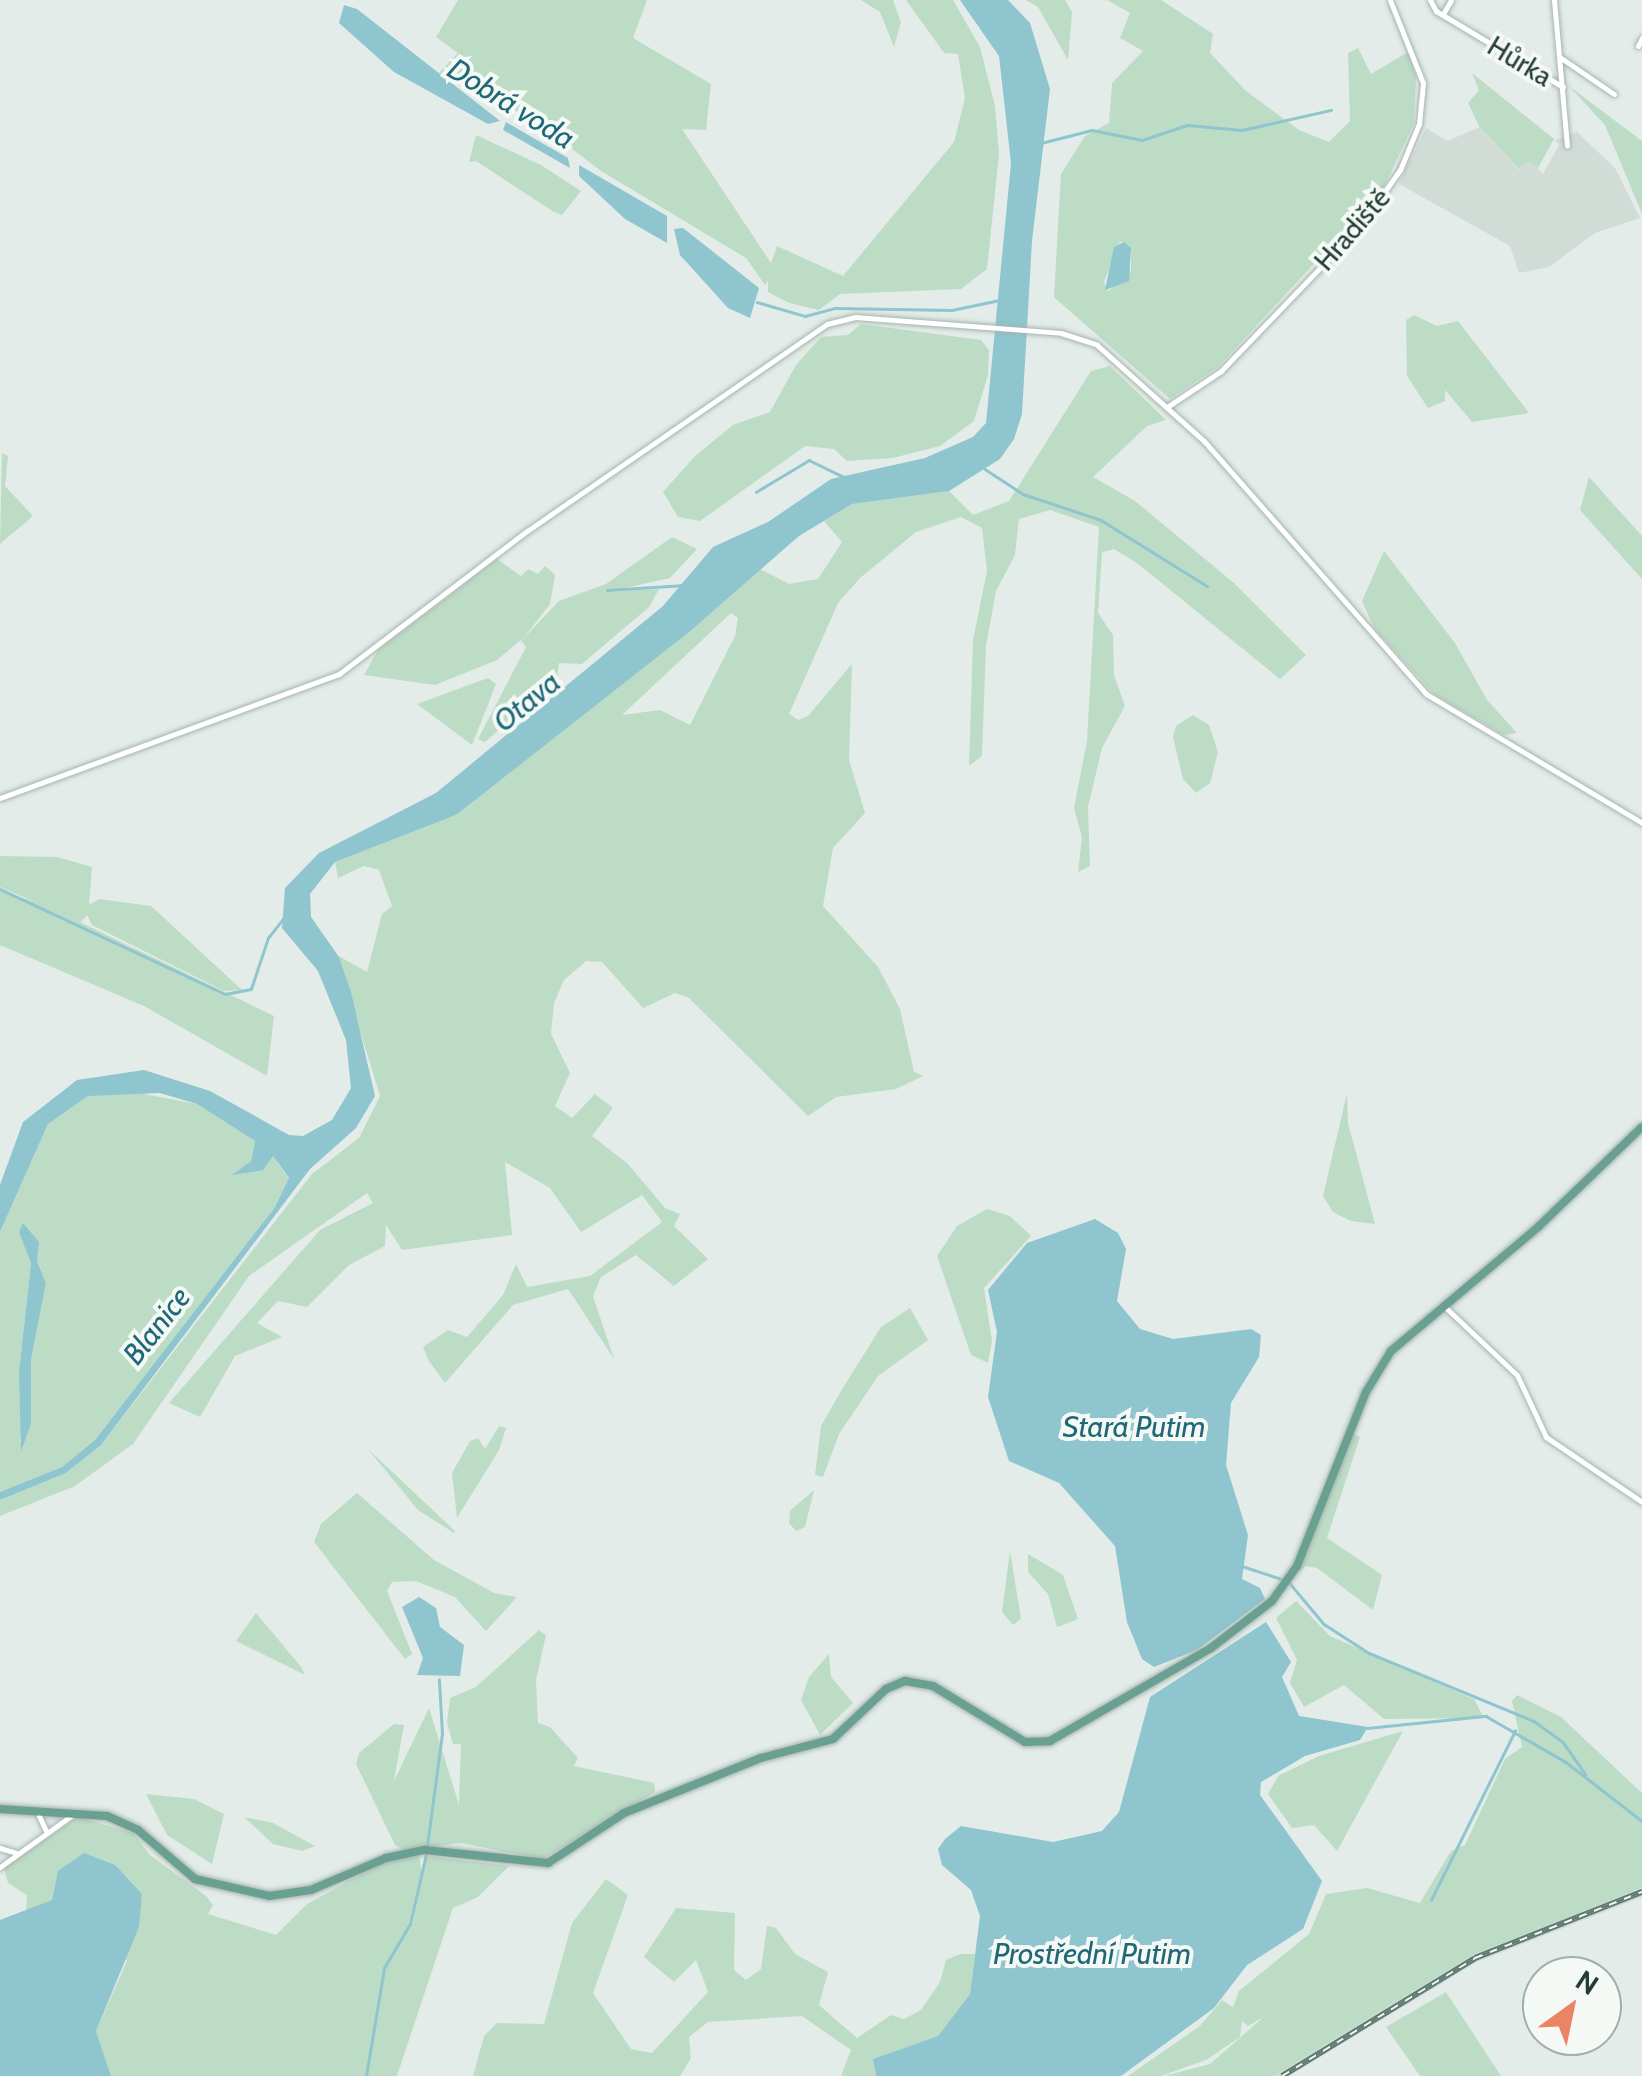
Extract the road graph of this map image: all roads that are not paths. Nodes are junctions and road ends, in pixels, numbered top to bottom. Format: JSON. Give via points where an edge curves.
{"nodes":[{"id":1,"x":1390,"y":0,"type":"edge"},
{"id":2,"x":1430,"y":0,"type":"edge"},
{"id":3,"x":1451,"y":0,"type":"edge"},
{"id":4,"x":1554,"y":0,"type":"edge"},
{"id":5,"x":1443,"y":14,"type":"junction"},
{"id":6,"x":1562,"y":58,"type":"junction"},
{"id":7,"x":1563,"y":87,"type":"junction"},
{"id":8,"x":1614,"y":94,"type":"dead end"},
{"id":9,"x":1566,"y":146,"type":"dead end"},
{"id":10,"x":1167,"y":406,"type":"junction"},
{"id":11,"x":0,"y":798,"type":"edge"},
{"id":12,"x":1642,"y":822,"type":"edge"},
{"id":13,"x":1642,"y":1127,"type":"edge"},
{"id":14,"x":1444,"y":1306,"type":"junction"},
{"id":15,"x":1642,"y":1502,"type":"edge"},
{"id":16,"x":0,"y":1809,"type":"edge"},
{"id":17,"x":72,"y":1815,"type":"junction"},
{"id":18,"x":39,"y":1816,"type":"junction"},
{"id":19,"x":46,"y":1832,"type":"junction"},
{"id":20,"x":0,"y":1848,"type":"edge"},
{"id":21,"x":16,"y":1853,"type":"junction"},
{"id":22,"x":0,"y":1864,"type":"edge"}],
"edges":[{"from":1,"to":10,"type":"street","name":"Hradiště","via":[[1423,83],[1420,124],[1400,170],[1360,226],[1220,371]]},
{"from":2,"to":5,"type":"street","name":"Hůrka"},
{"from":3,"to":5,"type":"street"},
{"from":4,"to":6,"type":"street"},
{"from":5,"to":7,"type":"street","name":"Hůrka"},
{"from":6,"to":7,"type":"street"},
{"from":6,"to":8,"type":"street"},
{"from":7,"to":9,"type":"street"},
{"from":10,"to":11,"type":"street","via":[[1091,341],[850,317],[828,324],[527,531],[339,674]]},
{"from":10,"to":12,"type":"street","via":[[1426,694]]},
{"from":13,"to":14,"type":"main road"},
{"from":14,"to":15,"type":"street","via":[[1517,1375],[1546,1436]]},
{"from":14,"to":17,"type":"main road","via":[[1398,1342],[1373,1378],[1296,1566],[1272,1601],[1210,1648],[1050,1742],[1025,1742],[933,1686],[906,1681],[886,1690],[833,1739],[761,1758],[624,1813],[548,1863],[424,1850],[283,1895],[208,1885],[128,1824]]},
{"from":16,"to":18,"type":"main road"},
{"from":17,"to":18,"type":"main road"},
{"from":17,"to":19,"type":"street"},
{"from":18,"to":19,"type":"street"},
{"from":19,"to":21,"type":"street"},
{"from":20,"to":21,"type":"street"},
{"from":21,"to":22,"type":"street"}]}
